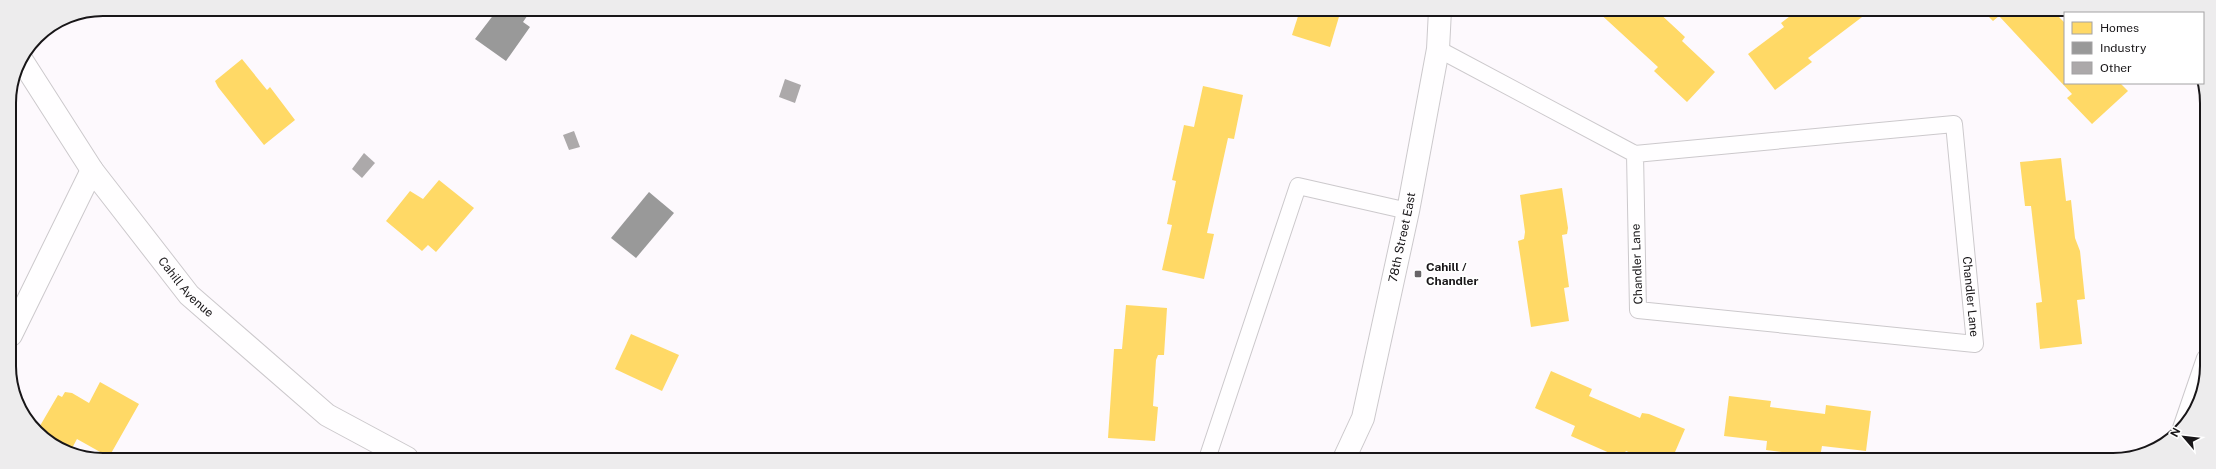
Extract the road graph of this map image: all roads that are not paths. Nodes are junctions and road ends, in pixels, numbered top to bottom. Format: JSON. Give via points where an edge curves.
{"nodes":[{"id":1,"x":1440,"y":16,"type":"edge"},
{"id":2,"x":1438,"y":49,"type":"junction"},
{"id":3,"x":25,"y":65,"type":"edge"},
{"id":4,"x":1635,"y":154,"type":"junction"},
{"id":5,"x":92,"y":170,"type":"junction"},
{"id":6,"x":1408,"y":211,"type":"junction"},
{"id":7,"x":16,"y":325,"type":"edge"},
{"id":8,"x":2199,"y":375,"type":"edge"},
{"id":9,"x":2187,"y":411,"type":"edge"},
{"id":10,"x":397,"y":453,"type":"edge"},
{"id":11,"x":1209,"y":453,"type":"edge"},
{"id":12,"x":1347,"y":453,"type":"edge"}],
"edges":[{"from":1,"to":2,"type":"street","name":"78th Street East"},
{"from":2,"to":4,"type":"lane"},
{"from":2,"to":6,"type":"street","name":"78th Street East"},
{"from":3,"to":5,"type":"street","name":"Cahill Avenue"},
{"from":4,"to":4,"type":"lane","name":"Chandler Lane","via":[[1954,124],[1975,344],[1638,310]]},
{"from":5,"to":7,"type":"street"},
{"from":5,"to":10,"type":"street","name":"Cahill Avenue","via":[[189,295],[327,415]]},
{"from":6,"to":11,"type":"lane","via":[[1298,186]]},
{"from":6,"to":12,"type":"street","name":"78th Street East","via":[[1363,418]]},
{"from":8,"to":9,"type":"lane"}]}
